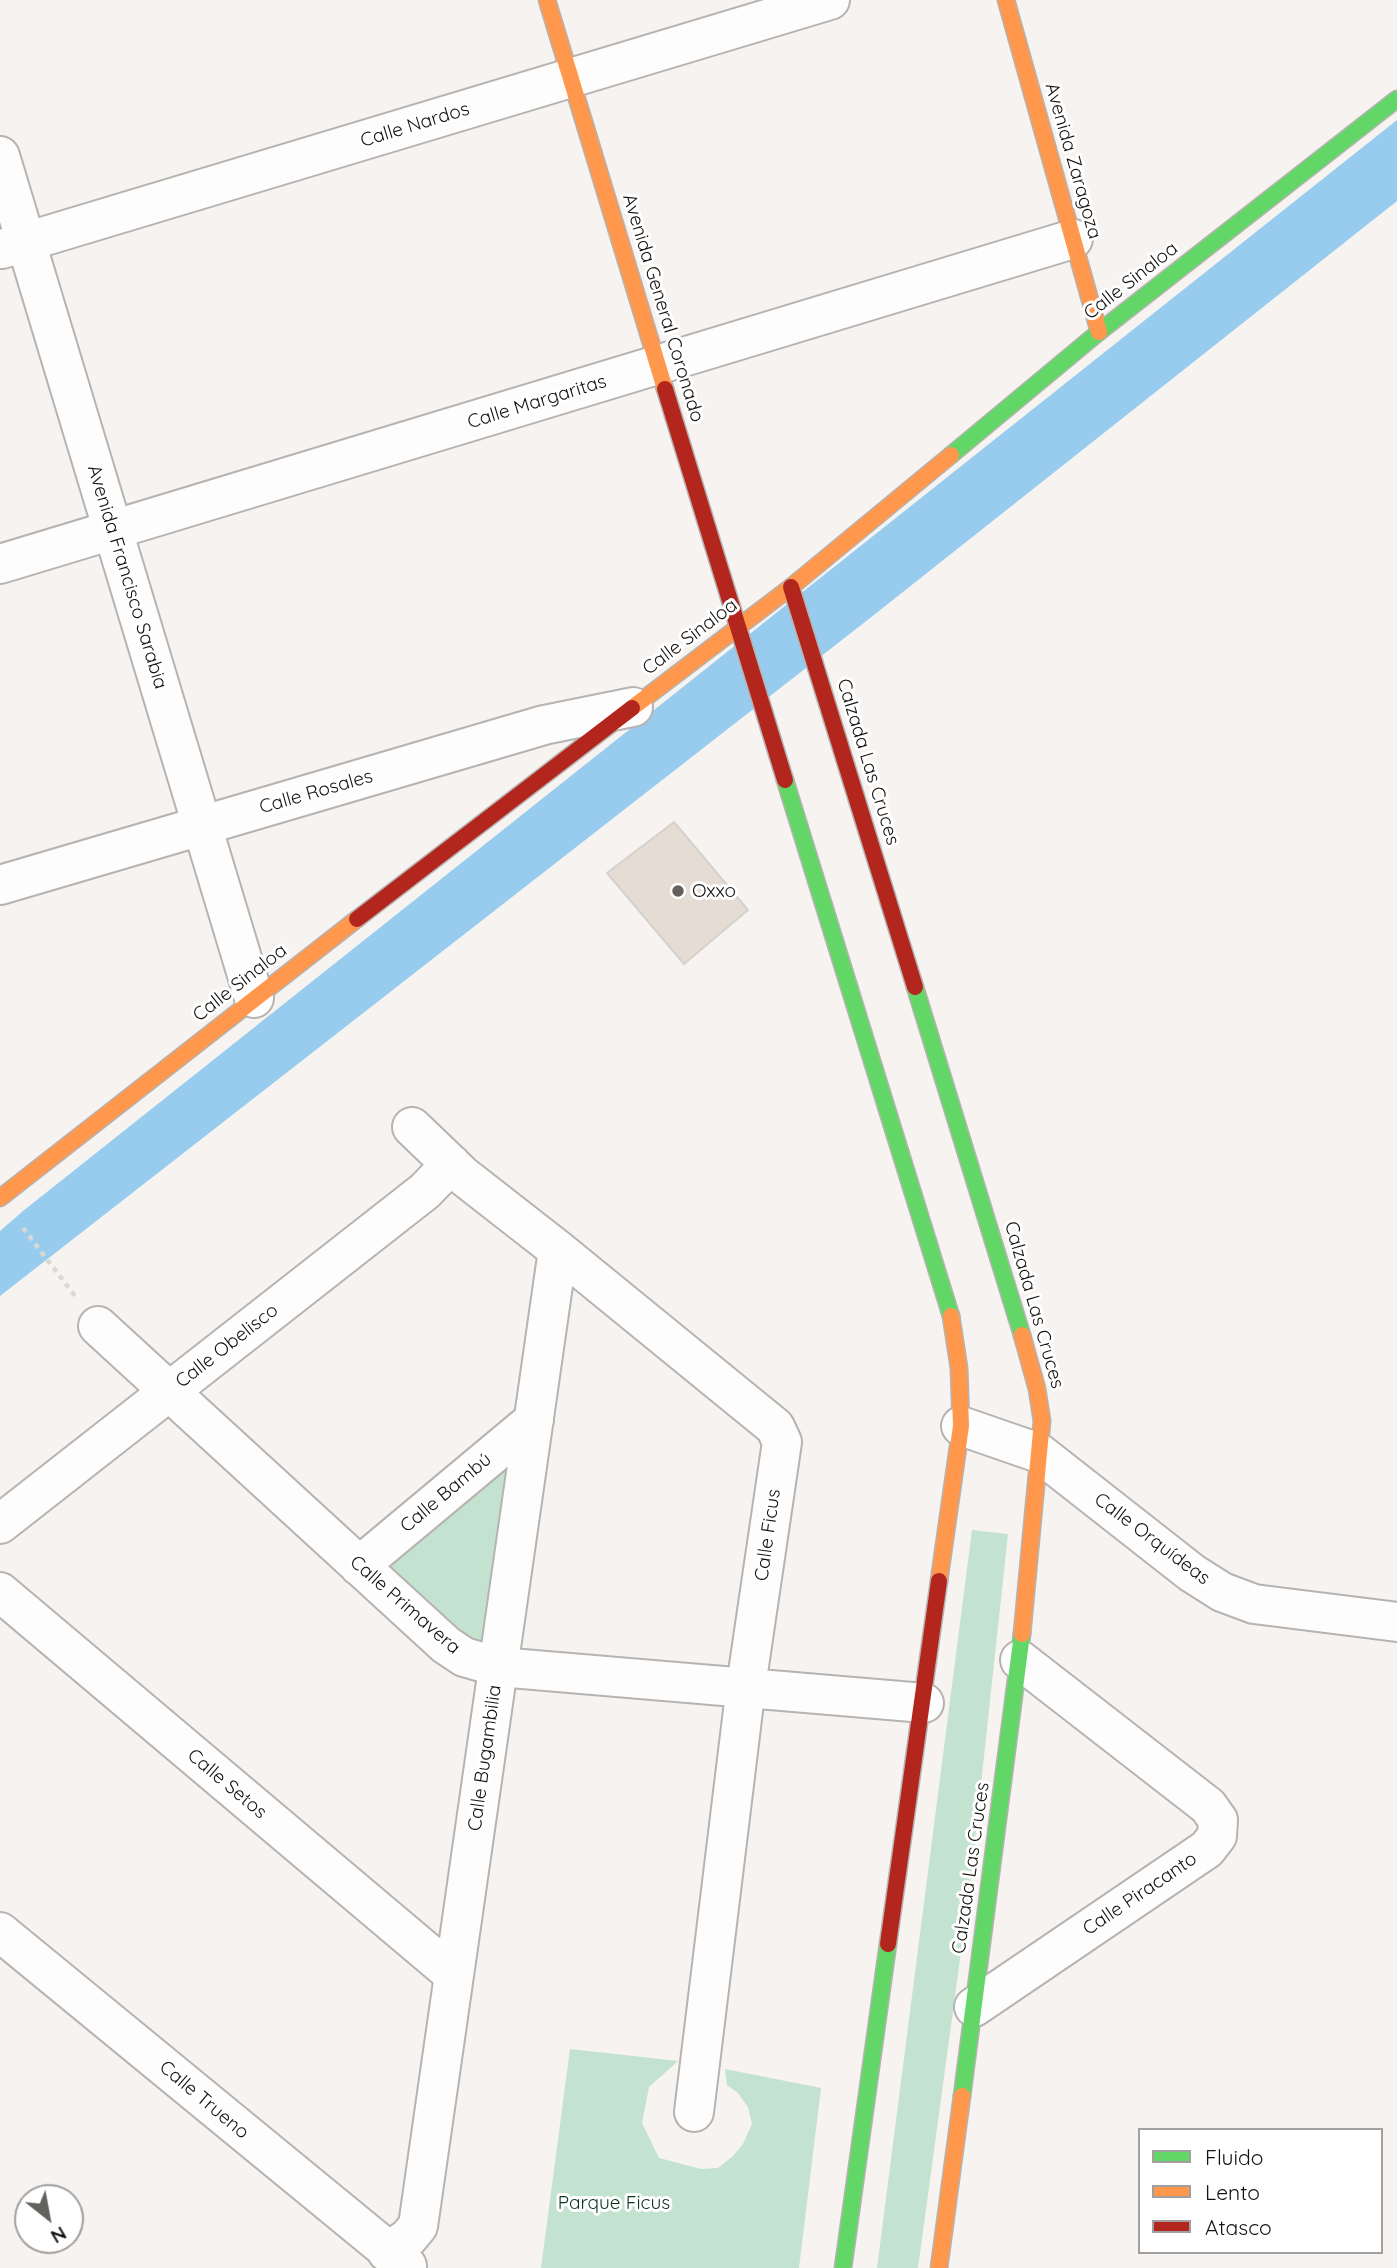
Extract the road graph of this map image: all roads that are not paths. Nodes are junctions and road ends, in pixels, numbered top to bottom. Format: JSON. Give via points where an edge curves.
{"nodes":[{"id":1,"x":547,"y":0,"type":"edge"},
{"id":2,"x":830,"y":0,"type":"edge"},
{"id":3,"x":1006,"y":0,"type":"edge"},
{"id":4,"x":571,"y":78,"type":"junction"},
{"id":5,"x":1397,"y":99,"type":"edge"},
{"id":6,"x":0,"y":156,"type":"edge"},
{"id":7,"x":1073,"y":239,"type":"junction"},
{"id":8,"x":13,"y":245,"type":"edge"},
{"id":9,"x":1099,"y":332,"type":"junction"},
{"id":10,"x":658,"y":365,"type":"junction"},
{"id":11,"x":113,"y":530,"type":"junction"},
{"id":12,"x":0,"y":564,"type":"edge"},
{"id":13,"x":791,"y":587,"type":"junction"},
{"id":14,"x":737,"y":627,"type":"junction"},
{"id":15,"x":633,"y":707,"type":"junction"},
{"id":16,"x":202,"y":825,"type":"junction"},
{"id":17,"x":0,"y":885,"type":"edge"},
{"id":18,"x":254,"y":998,"type":"junction"},
{"id":19,"x":412,"y":1127,"type":"dead end"},
{"id":20,"x":451,"y":1164,"type":"junction"},
{"id":21,"x":0,"y":1198,"type":"edge"},
{"id":22,"x":558,"y":1250,"type":"junction"},
{"id":23,"x":98,"y":1326,"type":"dead end"},
{"id":24,"x":169,"y":1392,"type":"junction"},
{"id":25,"x":534,"y":1420,"type":"junction"},
{"id":26,"x":961,"y":1426,"type":"junction"},
{"id":27,"x":1039,"y":1453,"type":"junction"},
{"id":28,"x":0,"y":1524,"type":"edge"},
{"id":29,"x":359,"y":1566,"type":"junction"},
{"id":30,"x":0,"y":1592,"type":"edge"},
{"id":31,"x":1397,"y":1622,"type":"edge"},
{"id":32,"x":1020,"y":1660,"type":"junction"},
{"id":33,"x":499,"y":1667,"type":"junction"},
{"id":34,"x":746,"y":1686,"type":"junction"},
{"id":35,"x":924,"y":1703,"type":"junction"},
{"id":36,"x":0,"y":1932,"type":"edge"},
{"id":37,"x":454,"y":1975,"type":"junction"},
{"id":38,"x":974,"y":2007,"type":"junction"},
{"id":39,"x":694,"y":2112,"type":"dead end"},
{"id":40,"x":398,"y":2260,"type":"edge"},
{"id":41,"x":843,"y":2268,"type":"edge"},
{"id":42,"x":939,"y":2268,"type":"edge"}],
"edges":[{"from":1,"to":4,"type":"street","name":"Avenida General Coronado"},
{"from":2,"to":4,"type":"street","name":"Calle Nardos"},
{"from":3,"to":7,"type":"street","name":"Avenida Zaragoza"},
{"from":4,"to":8,"type":"street","name":"Calle Nardos"},
{"from":4,"to":10,"type":"street","name":"Avenida General Coronado"},
{"from":5,"to":9,"type":"street","name":"Calle Sinaloa"},
{"from":6,"to":8,"type":"street","name":"Avenida Francisco Sarabia"},
{"from":7,"to":9,"type":"street","name":"Avenida Zaragoza"},
{"from":7,"to":10,"type":"street","name":"Calle Margaritas"},
{"from":8,"to":11,"type":"street","name":"Avenida Francisco Sarabia"},
{"from":9,"to":13,"type":"street","name":"Calle Sinaloa"},
{"from":10,"to":11,"type":"street","name":"Calle Margaritas"},
{"from":10,"to":14,"type":"street","name":"Avenida General Coronado"},
{"from":11,"to":12,"type":"street","name":"Calle Margaritas"},
{"from":11,"to":16,"type":"street","name":"Avenida Francisco Sarabia"},
{"from":13,"to":14,"type":"street","name":"Calle Sinaloa"},
{"from":13,"to":27,"type":"street","name":"Calzada Las Cruces","via":[[1018,1318],[1042,1421]]},
{"from":14,"to":15,"type":"street","name":"Calle Sinaloa"},
{"from":14,"to":26,"type":"street","via":[[953,1322]]},
{"from":15,"to":16,"type":"street","name":"Calle Rosales","via":[[544,725]]},
{"from":15,"to":18,"type":"street","name":"Calle Sinaloa"},
{"from":16,"to":17,"type":"street","name":"Calle Rosales"},
{"from":16,"to":18,"type":"street","name":"Avenida Francisco Sarabia"},
{"from":18,"to":21,"type":"street","name":"Calle Sinaloa"},
{"from":19,"to":20,"type":"street","name":"Calle Ficus"},
{"from":20,"to":22,"type":"street","name":"Calle Ficus"},
{"from":20,"to":24,"type":"street","name":"Calle Obelisco","via":[[425,1191]]},
{"from":22,"to":25,"type":"street","name":"Calle Bugambilia"},
{"from":22,"to":34,"type":"street","name":"Calle Ficus","via":[[775,1427],[782,1442]]},
{"from":23,"to":24,"type":"street","name":"Calle Primavera"},
{"from":24,"to":28,"type":"street","name":"Calle Obelisco"},
{"from":24,"to":29,"type":"street","name":"Calle Primavera"},
{"from":25,"to":29,"type":"street","name":"Calle Bambú"},
{"from":25,"to":33,"type":"street","name":"Calle Bugambilia"},
{"from":26,"to":27,"type":"street","name":"Calle Orquídeas"},
{"from":26,"to":35,"type":"street"},
{"from":27,"to":31,"type":"street","name":"Calle Orquídeas","via":[[1222,1592],[1254,1604]]},
{"from":27,"to":32,"type":"street","name":"Calzada Las Cruces"},
{"from":29,"to":33,"type":"street","name":"Calle Primavera","via":[[446,1645],[464,1657]]},
{"from":30,"to":37,"type":"street","name":"Calle Setos"},
{"from":32,"to":38,"type":"street","name":"Calzada Las Cruces"},
{"from":32,"to":38,"type":"street","name":"Calle Piracanto","via":[[1208,1806],[1218,1821],[1217,1836],[1207,1849]]},
{"from":33,"to":34,"type":"street","name":"Calle Primavera"},
{"from":33,"to":37,"type":"street","name":"Calle Bugambilia"},
{"from":34,"to":35,"type":"street","name":"Calle Primavera"},
{"from":34,"to":39,"type":"street","name":"Calle Ficus"},
{"from":35,"to":41,"type":"street"},
{"from":36,"to":40,"type":"street","name":"Calle Trueno"},
{"from":37,"to":40,"type":"street","name":"Calle Bugambilia","via":[[418,2227]]},
{"from":38,"to":42,"type":"street","name":"Calzada Las Cruces"}]}
